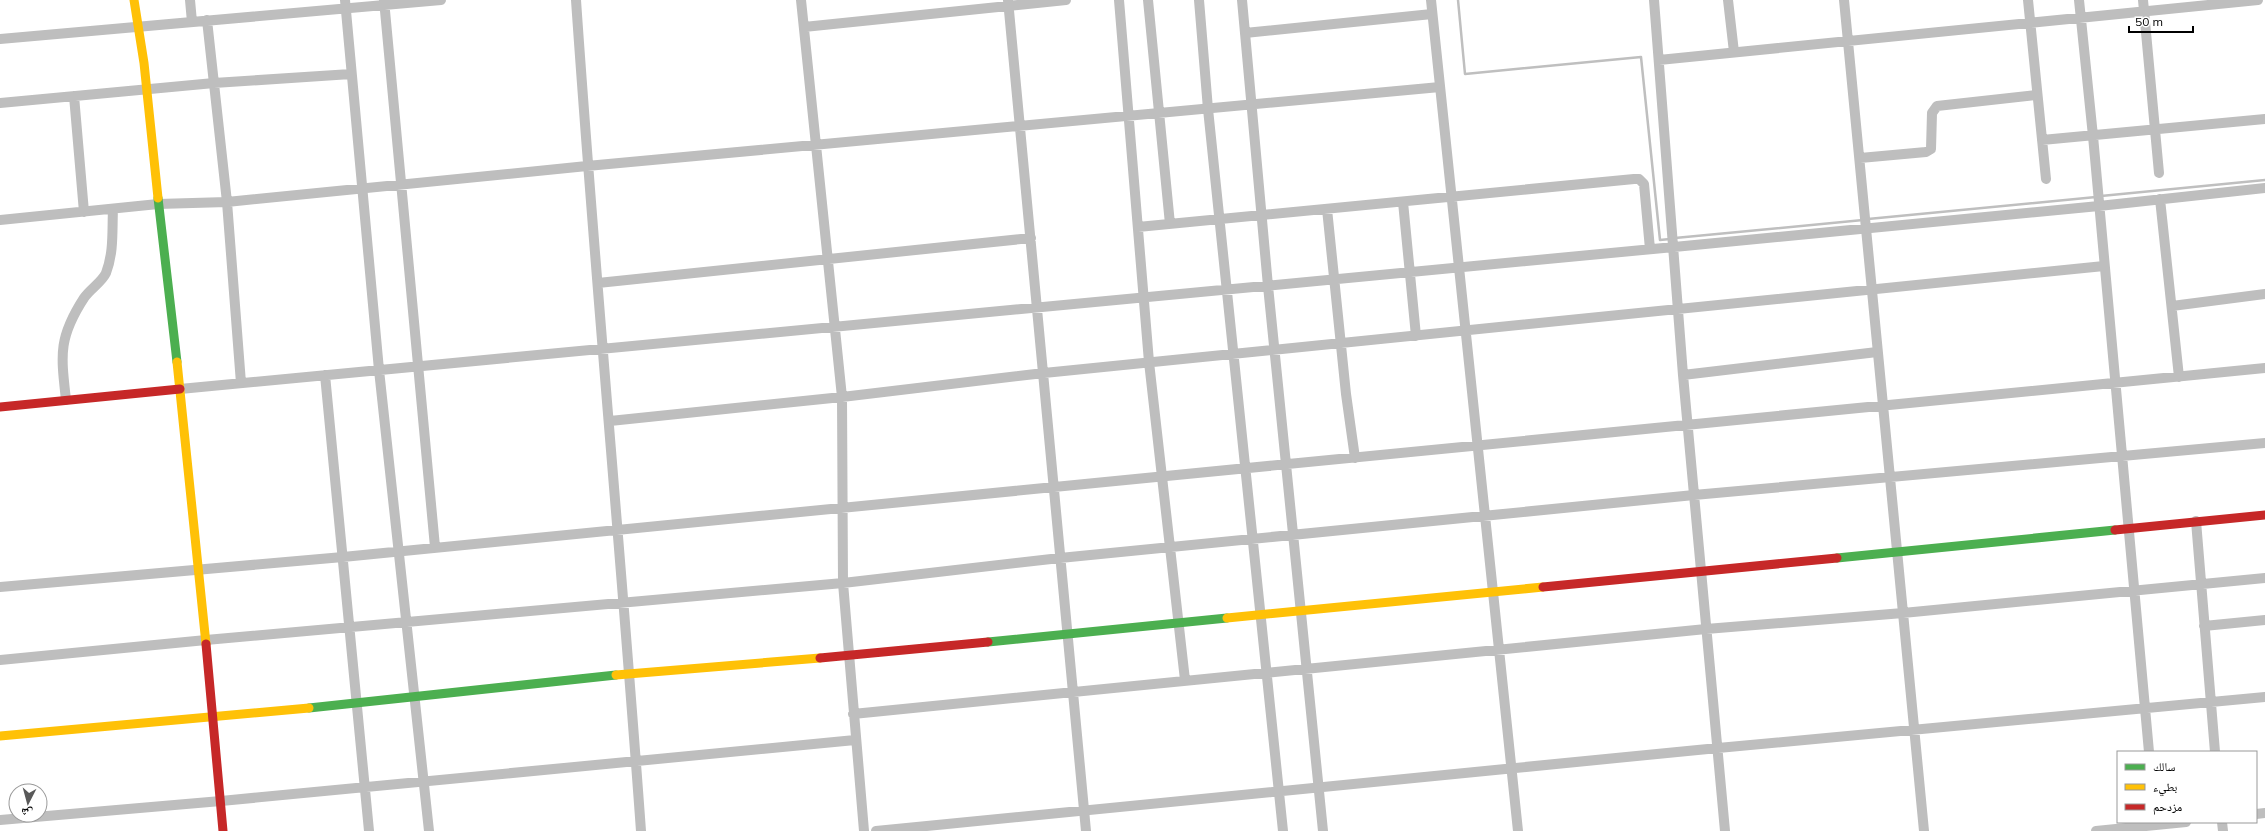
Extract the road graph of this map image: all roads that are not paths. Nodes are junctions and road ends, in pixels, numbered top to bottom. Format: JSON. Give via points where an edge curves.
{"nodes":[{"id":1,"x":134,"y":0,"type":"edge"},
{"id":2,"x":190,"y":0,"type":"edge"},
{"id":3,"x":441,"y":0,"type":"edge"},
{"id":4,"x":576,"y":0,"type":"edge"},
{"id":5,"x":800,"y":0,"type":"edge"},
{"id":6,"x":1066,"y":0,"type":"edge"},
{"id":7,"x":1119,"y":0,"type":"edge"},
{"id":8,"x":1148,"y":0,"type":"edge"},
{"id":9,"x":1199,"y":0,"type":"edge"},
{"id":10,"x":1242,"y":0,"type":"edge"},
{"id":11,"x":1431,"y":0,"type":"edge"},
{"id":12,"x":1654,"y":0,"type":"edge"},
{"id":13,"x":1728,"y":0,"type":"edge"},
{"id":14,"x":1844,"y":0,"type":"edge"},
{"id":15,"x":2028,"y":0,"type":"edge"},
{"id":16,"x":2079,"y":0,"type":"edge"},
{"id":17,"x":2144,"y":0,"type":"edge"},
{"id":18,"x":2258,"y":0,"type":"edge"},
{"id":19,"x":2232,"y":1,"type":"edge"},
{"id":20,"x":384,"y":2,"type":"edge"},
{"id":21,"x":1008,"y":3,"type":"edge"},
{"id":22,"x":345,"y":4,"type":"edge"},
{"id":23,"x":2144,"y":11,"type":"junction"},
{"id":24,"x":1432,"y":14,"type":"junction"},
{"id":25,"x":2080,"y":17,"type":"junction"},
{"id":26,"x":207,"y":20,"type":"junction"},
{"id":27,"x":192,"y":22,"type":"junction"},
{"id":28,"x":2030,"y":22,"type":"junction"},
{"id":29,"x":139,"y":26,"type":"junction"},
{"id":30,"x":804,"y":27,"type":"junction"},
{"id":31,"x":1245,"y":33,"type":"junction"},
{"id":32,"x":0,"y":39,"type":"edge"},
{"id":33,"x":1847,"y":41,"type":"junction"},
{"id":34,"x":1734,"y":52,"type":"junction"},
{"id":35,"x":1659,"y":60,"type":"junction"},
{"id":36,"x":352,"y":74,"type":"junction"},
{"id":37,"x":214,"y":83,"type":"junction"},
{"id":38,"x":1440,"y":87,"type":"junction"},
{"id":39,"x":148,"y":89,"type":"junction"},
{"id":40,"x":2037,"y":95,"type":"junction"},
{"id":41,"x":74,"y":96,"type":"junction"},
{"id":42,"x":0,"y":103,"type":"edge"},
{"id":43,"x":1252,"y":104,"type":"junction"},
{"id":44,"x":1208,"y":109,"type":"junction"},
{"id":45,"x":1159,"y":113,"type":"junction"},
{"id":46,"x":1128,"y":116,"type":"junction"},
{"id":47,"x":2265,"y":119,"type":"edge"},
{"id":48,"x":1020,"y":126,"type":"junction"},
{"id":49,"x":2154,"y":130,"type":"junction"},
{"id":50,"x":2093,"y":136,"type":"junction"},
{"id":51,"x":2042,"y":140,"type":"junction"},
{"id":52,"x":816,"y":145,"type":"junction"},
{"id":53,"x":1860,"y":158,"type":"junction"},
{"id":54,"x":587,"y":166,"type":"junction"},
{"id":55,"x":2159,"y":173,"type":"dead end"},
{"id":56,"x":2046,"y":179,"type":"dead end"},
{"id":57,"x":402,"y":184,"type":"junction"},
{"id":58,"x":362,"y":187,"type":"junction"},
{"id":59,"x":2265,"y":188,"type":"edge"},
{"id":60,"x":1452,"y":197,"type":"junction"},
{"id":61,"x":2160,"y":199,"type":"junction"},
{"id":62,"x":226,"y":202,"type":"junction"},
{"id":63,"x":1403,"y":202,"type":"junction"},
{"id":64,"x":158,"y":204,"type":"junction"},
{"id":65,"x":2099,"y":206,"type":"junction"},
{"id":66,"x":113,"y":209,"type":"junction"},
{"id":67,"x":1327,"y":209,"type":"junction"},
{"id":68,"x":84,"y":212,"type":"junction"},
{"id":69,"x":1263,"y":215,"type":"junction"},
{"id":70,"x":1219,"y":219,"type":"junction"},
{"id":71,"x":0,"y":220,"type":"edge"},
{"id":72,"x":1170,"y":224,"type":"junction"},
{"id":73,"x":1138,"y":227,"type":"junction"},
{"id":74,"x":1866,"y":228,"type":"junction"},
{"id":75,"x":1031,"y":238,"type":"junction"},
{"id":76,"x":1674,"y":247,"type":"junction"},
{"id":77,"x":1650,"y":250,"type":"junction"},
{"id":78,"x":828,"y":260,"type":"junction"},
{"id":79,"x":2104,"y":266,"type":"junction"},
{"id":80,"x":1459,"y":268,"type":"junction"},
{"id":81,"x":1411,"y":272,"type":"junction"},
{"id":82,"x":1334,"y":279,"type":"junction"},
{"id":83,"x":598,"y":283,"type":"junction"},
{"id":84,"x":1268,"y":286,"type":"junction"},
{"id":85,"x":1872,"y":289,"type":"junction"},
{"id":86,"x":1228,"y":290,"type":"junction"},
{"id":87,"x":2265,"y":294,"type":"edge"},
{"id":88,"x":1144,"y":298,"type":"junction"},
{"id":89,"x":2172,"y":306,"type":"junction"},
{"id":90,"x":1038,"y":308,"type":"junction"},
{"id":91,"x":1678,"y":309,"type":"junction"},
{"id":92,"x":835,"y":327,"type":"junction"},
{"id":93,"x":1466,"y":331,"type":"junction"},
{"id":94,"x":1416,"y":336,"type":"junction"},
{"id":95,"x":1341,"y":343,"type":"junction"},
{"id":96,"x":604,"y":349,"type":"junction"},
{"id":97,"x":1275,"y":350,"type":"junction"},
{"id":98,"x":1877,"y":352,"type":"junction"},
{"id":99,"x":1234,"y":354,"type":"junction"},
{"id":100,"x":1149,"y":362,"type":"junction"},
{"id":101,"x":418,"y":366,"type":"junction"},
{"id":102,"x":2265,"y":368,"type":"edge"},
{"id":103,"x":379,"y":370,"type":"junction"},
{"id":104,"x":1044,"y":373,"type":"junction"},
{"id":105,"x":324,"y":375,"type":"junction"},
{"id":106,"x":1683,"y":375,"type":"junction"},
{"id":107,"x":2179,"y":376,"type":"junction"},
{"id":108,"x":241,"y":383,"type":"junction"},
{"id":109,"x":2115,"y":384,"type":"junction"},
{"id":110,"x":180,"y":389,"type":"junction"},
{"id":111,"x":842,"y":398,"type":"junction"},
{"id":112,"x":66,"y":400,"type":"junction"},
{"id":113,"x":1882,"y":406,"type":"junction"},
{"id":114,"x":0,"y":407,"type":"edge"},
{"id":115,"x":610,"y":422,"type":"junction"},
{"id":116,"x":1687,"y":423,"type":"junction"},
{"id":117,"x":2265,"y":442,"type":"edge"},
{"id":118,"x":1478,"y":444,"type":"junction"},
{"id":119,"x":2121,"y":456,"type":"junction"},
{"id":120,"x":1355,"y":458,"type":"junction"},
{"id":121,"x":1286,"y":465,"type":"junction"},
{"id":122,"x":1245,"y":469,"type":"junction"},
{"id":123,"x":1163,"y":477,"type":"junction"},
{"id":124,"x":1890,"y":478,"type":"junction"},
{"id":125,"x":1055,"y":488,"type":"junction"},
{"id":126,"x":1694,"y":495,"type":"junction"},
{"id":127,"x":842,"y":509,"type":"junction"},
{"id":128,"x":2265,"y":514,"type":"edge"},
{"id":129,"x":1485,"y":517,"type":"junction"},
{"id":130,"x":2196,"y":520,"type":"junction"},
{"id":131,"x":2128,"y":527,"type":"junction"},
{"id":132,"x":618,"y":529,"type":"junction"},
{"id":133,"x":1293,"y":536,"type":"junction"},
{"id":134,"x":1252,"y":539,"type":"junction"},
{"id":135,"x":435,"y":547,"type":"junction"},
{"id":136,"x":1171,"y":548,"type":"junction"},
{"id":137,"x":400,"y":551,"type":"junction"},
{"id":138,"x":1897,"y":552,"type":"junction"},
{"id":139,"x":343,"y":557,"type":"junction"},
{"id":140,"x":1060,"y":558,"type":"junction"},
{"id":141,"x":200,"y":569,"type":"junction"},
{"id":142,"x":1701,"y":570,"type":"junction"},
{"id":143,"x":2265,"y":578,"type":"edge"},
{"id":144,"x":843,"y":583,"type":"junction"},
{"id":145,"x":2200,"y":584,"type":"junction"},
{"id":146,"x":0,"y":587,"type":"edge"},
{"id":147,"x":2134,"y":590,"type":"junction"},
{"id":148,"x":1493,"y":592,"type":"junction"},
{"id":149,"x":624,"y":602,"type":"junction"},
{"id":150,"x":1300,"y":610,"type":"junction"},
{"id":151,"x":1903,"y":613,"type":"junction"},
{"id":152,"x":1262,"y":615,"type":"junction"},
{"id":153,"x":2265,"y":620,"type":"edge"},
{"id":154,"x":407,"y":622,"type":"junction"},
{"id":155,"x":1180,"y":623,"type":"junction"},
{"id":156,"x":2204,"y":626,"type":"junction"},
{"id":157,"x":350,"y":627,"type":"junction"},
{"id":158,"x":1706,"y":629,"type":"junction"},
{"id":159,"x":1068,"y":634,"type":"junction"},
{"id":160,"x":206,"y":640,"type":"junction"},
{"id":161,"x":1499,"y":651,"type":"junction"},
{"id":162,"x":849,"y":656,"type":"junction"},
{"id":163,"x":0,"y":660,"type":"edge"},
{"id":164,"x":1306,"y":668,"type":"junction"},
{"id":165,"x":1268,"y":672,"type":"junction"},
{"id":166,"x":629,"y":674,"type":"junction"},
{"id":167,"x":1185,"y":680,"type":"junction"},
{"id":168,"x":1073,"y":692,"type":"junction"},
{"id":169,"x":2265,"y":697,"type":"edge"},
{"id":170,"x":415,"y":698,"type":"junction"},
{"id":171,"x":2210,"y":702,"type":"junction"},
{"id":172,"x":357,"y":703,"type":"junction"},
{"id":173,"x":2145,"y":708,"type":"junction"},
{"id":174,"x":853,"y":714,"type":"junction"},
{"id":175,"x":214,"y":717,"type":"junction"},
{"id":176,"x":1914,"y":729,"type":"junction"},
{"id":177,"x":0,"y":736,"type":"edge"},
{"id":178,"x":855,"y":740,"type":"junction"},
{"id":179,"x":1718,"y":748,"type":"junction"},
{"id":180,"x":2149,"y":751,"type":"edge"},
{"id":181,"x":2215,"y":751,"type":"edge"},
{"id":182,"x":636,"y":760,"type":"junction"},
{"id":183,"x":1512,"y":769,"type":"junction"},
{"id":184,"x":424,"y":781,"type":"junction"},
{"id":185,"x":365,"y":787,"type":"junction"},
{"id":186,"x":1319,"y":787,"type":"junction"},
{"id":187,"x":1280,"y":792,"type":"junction"},
{"id":188,"x":221,"y":801,"type":"junction"},
{"id":189,"x":1084,"y":811,"type":"junction"},
{"id":190,"x":0,"y":820,"type":"edge"},
{"id":191,"x":2178,"y":823,"type":"edge"},
{"id":192,"x":2156,"y":826,"type":"edge"},
{"id":193,"x":223,"y":831,"type":"edge"},
{"id":194,"x":369,"y":831,"type":"edge"},
{"id":195,"x":429,"y":831,"type":"edge"},
{"id":196,"x":641,"y":831,"type":"edge"},
{"id":197,"x":864,"y":831,"type":"edge"},
{"id":198,"x":876,"y":831,"type":"edge"},
{"id":199,"x":1086,"y":831,"type":"edge"},
{"id":200,"x":1283,"y":831,"type":"edge"},
{"id":201,"x":1324,"y":831,"type":"edge"},
{"id":202,"x":1518,"y":831,"type":"edge"},
{"id":203,"x":1725,"y":831,"type":"edge"},
{"id":204,"x":1924,"y":831,"type":"edge"},
{"id":205,"x":2096,"y":831,"type":"edge"}],
"edges":[{"from":1,"to":29,"type":"street"},
{"from":2,"to":27,"type":"street"},
{"from":3,"to":20,"type":"street"},
{"from":4,"to":54,"type":"street"},
{"from":5,"to":30,"type":"street"},
{"from":6,"to":21,"type":"street"},
{"from":7,"to":46,"type":"street"},
{"from":8,"to":45,"type":"street"},
{"from":9,"to":44,"type":"street"},
{"from":10,"to":31,"type":"street"},
{"from":11,"to":24,"type":"street"},
{"from":12,"to":35,"type":"street"},
{"from":13,"to":34,"type":"street"},
{"from":14,"to":33,"type":"street"},
{"from":15,"to":28,"type":"street"},
{"from":16,"to":25,"type":"street"},
{"from":17,"to":23,"type":"street"},
{"from":18,"to":19,"type":"street"},
{"from":19,"to":23,"type":"street"},
{"from":20,"to":22,"type":"street"},
{"from":20,"to":57,"type":"street"},
{"from":21,"to":30,"type":"street"},
{"from":21,"to":48,"type":"street"},
{"from":22,"to":26,"type":"street"},
{"from":22,"to":36,"type":"street"},
{"from":23,"to":25,"type":"street"},
{"from":23,"to":49,"type":"street"},
{"from":24,"to":31,"type":"street"},
{"from":24,"to":38,"type":"street"},
{"from":25,"to":28,"type":"street"},
{"from":25,"to":50,"type":"street"},
{"from":26,"to":27,"type":"street"},
{"from":26,"to":37,"type":"street"},
{"from":27,"to":29,"type":"street"},
{"from":28,"to":33,"type":"street"},
{"from":28,"to":40,"type":"street"},
{"from":29,"to":32,"type":"street"},
{"from":29,"to":39,"type":"street"},
{"from":30,"to":52,"type":"street"},
{"from":31,"to":43,"type":"street"},
{"from":33,"to":34,"type":"street"},
{"from":33,"to":53,"type":"street"},
{"from":34,"to":35,"type":"street"},
{"from":35,"to":76,"type":"street"},
{"from":36,"to":37,"type":"street"},
{"from":36,"to":58,"type":"street"},
{"from":37,"to":39,"type":"street"},
{"from":37,"to":62,"type":"street"},
{"from":38,"to":43,"type":"street"},
{"from":38,"to":60,"type":"street"},
{"from":39,"to":41,"type":"street"},
{"from":39,"to":64,"type":"street"},
{"from":40,"to":51,"type":"street"},
{"from":40,"to":53,"type":"street","via":[[1937,106],[1932,113],[1931,148],[1926,152]]},
{"from":41,"to":42,"type":"street"},
{"from":41,"to":68,"type":"street"},
{"from":43,"to":44,"type":"street"},
{"from":43,"to":69,"type":"street"},
{"from":44,"to":45,"type":"street"},
{"from":44,"to":70,"type":"street"},
{"from":45,"to":46,"type":"street"},
{"from":45,"to":72,"type":"street"},
{"from":46,"to":48,"type":"street"},
{"from":46,"to":73,"type":"street"},
{"from":47,"to":49,"type":"street"},
{"from":48,"to":52,"type":"street"},
{"from":48,"to":75,"type":"street"},
{"from":49,"to":50,"type":"street"},
{"from":49,"to":55,"type":"street"},
{"from":50,"to":51,"type":"street"},
{"from":50,"to":65,"type":"street"},
{"from":51,"to":56,"type":"street"},
{"from":52,"to":54,"type":"street"},
{"from":52,"to":78,"type":"street"},
{"from":53,"to":74,"type":"street"},
{"from":54,"to":57,"type":"street"},
{"from":54,"to":83,"type":"street"},
{"from":57,"to":58,"type":"street"},
{"from":57,"to":101,"type":"street"},
{"from":58,"to":62,"type":"street"},
{"from":58,"to":103,"type":"street"},
{"from":59,"to":61,"type":"street"},
{"from":60,"to":63,"type":"street"},
{"from":60,"to":77,"type":"street","via":[[1639,180],[1644,184]]},
{"from":60,"to":80,"type":"street"},
{"from":61,"to":65,"type":"street"},
{"from":61,"to":89,"type":"street"},
{"from":62,"to":64,"type":"street"},
{"from":62,"to":108,"type":"street"},
{"from":63,"to":67,"type":"street"},
{"from":63,"to":81,"type":"street"},
{"from":64,"to":66,"type":"street"},
{"from":64,"to":110,"type":"street"},
{"from":65,"to":74,"type":"street"},
{"from":65,"to":79,"type":"street"},
{"from":66,"to":68,"type":"street"},
{"from":66,"to":112,"type":"street","via":[[112,254],[105,275],[85,297],[70,322],[62,344]]},
{"from":67,"to":69,"type":"street"},
{"from":67,"to":82,"type":"street"},
{"from":68,"to":71,"type":"street"},
{"from":69,"to":70,"type":"street"},
{"from":69,"to":84,"type":"street"},
{"from":70,"to":72,"type":"street"},
{"from":70,"to":86,"type":"street"},
{"from":72,"to":73,"type":"street"},
{"from":73,"to":88,"type":"street"},
{"from":74,"to":76,"type":"street"},
{"from":74,"to":85,"type":"street"},
{"from":75,"to":78,"type":"street"},
{"from":75,"to":90,"type":"street"},
{"from":76,"to":77,"type":"street"},
{"from":76,"to":91,"type":"street"},
{"from":77,"to":80,"type":"street"},
{"from":78,"to":83,"type":"street"},
{"from":78,"to":92,"type":"street"},
{"from":79,"to":85,"type":"street"},
{"from":79,"to":109,"type":"street"},
{"from":80,"to":81,"type":"street"},
{"from":80,"to":93,"type":"street"},
{"from":81,"to":82,"type":"street"},
{"from":81,"to":94,"type":"street"},
{"from":82,"to":84,"type":"street"},
{"from":82,"to":95,"type":"street"},
{"from":83,"to":96,"type":"street"},
{"from":84,"to":86,"type":"street"},
{"from":84,"to":97,"type":"street"},
{"from":85,"to":91,"type":"street"},
{"from":85,"to":98,"type":"street"},
{"from":86,"to":88,"type":"street"},
{"from":86,"to":99,"type":"street"},
{"from":87,"to":89,"type":"street"},
{"from":88,"to":90,"type":"street"},
{"from":88,"to":100,"type":"street"},
{"from":89,"to":107,"type":"street"},
{"from":90,"to":92,"type":"street"},
{"from":90,"to":104,"type":"street"},
{"from":91,"to":93,"type":"street"},
{"from":91,"to":106,"type":"street"},
{"from":92,"to":96,"type":"street"},
{"from":92,"to":111,"type":"street"},
{"from":93,"to":94,"type":"street"},
{"from":93,"to":118,"type":"street"},
{"from":94,"to":95,"type":"street"},
{"from":95,"to":97,"type":"street"},
{"from":95,"to":120,"type":"street"},
{"from":96,"to":101,"type":"street"},
{"from":96,"to":115,"type":"street"},
{"from":97,"to":99,"type":"street"},
{"from":97,"to":121,"type":"street"},
{"from":98,"to":106,"type":"street"},
{"from":98,"to":113,"type":"street"},
{"from":99,"to":100,"type":"street"},
{"from":99,"to":122,"type":"street"},
{"from":100,"to":104,"type":"street"},
{"from":100,"to":123,"type":"street"},
{"from":101,"to":103,"type":"street"},
{"from":101,"to":135,"type":"street"},
{"from":102,"to":107,"type":"street"},
{"from":103,"to":105,"type":"street"},
{"from":103,"to":137,"type":"street"},
{"from":104,"to":111,"type":"street"},
{"from":104,"to":125,"type":"street"},
{"from":105,"to":108,"type":"street"},
{"from":105,"to":139,"type":"street"},
{"from":106,"to":116,"type":"street"},
{"from":107,"to":109,"type":"street"},
{"from":108,"to":110,"type":"street"},
{"from":109,"to":113,"type":"street"},
{"from":109,"to":119,"type":"street"},
{"from":110,"to":112,"type":"street"},
{"from":110,"to":141,"type":"street"},
{"from":111,"to":115,"type":"street"},
{"from":111,"to":127,"type":"street"},
{"from":112,"to":114,"type":"street"},
{"from":113,"to":116,"type":"street"},
{"from":113,"to":124,"type":"street"},
{"from":115,"to":132,"type":"street"},
{"from":116,"to":118,"type":"street"},
{"from":116,"to":126,"type":"street"},
{"from":117,"to":119,"type":"street"},
{"from":118,"to":120,"type":"street"},
{"from":118,"to":129,"type":"street"},
{"from":119,"to":124,"type":"street"},
{"from":119,"to":131,"type":"street"},
{"from":120,"to":121,"type":"street"},
{"from":121,"to":122,"type":"street"},
{"from":121,"to":133,"type":"street"},
{"from":122,"to":123,"type":"street"},
{"from":122,"to":134,"type":"street"},
{"from":123,"to":125,"type":"street"},
{"from":123,"to":136,"type":"street"},
{"from":124,"to":126,"type":"street"},
{"from":124,"to":138,"type":"street"},
{"from":125,"to":127,"type":"street"},
{"from":125,"to":140,"type":"street"},
{"from":126,"to":129,"type":"street"},
{"from":126,"to":142,"type":"street"},
{"from":127,"to":132,"type":"street"},
{"from":127,"to":144,"type":"street"},
{"from":128,"to":130,"type":"street"},
{"from":129,"to":133,"type":"street"},
{"from":129,"to":148,"type":"street"},
{"from":130,"to":131,"type":"street"},
{"from":130,"to":145,"type":"street"},
{"from":131,"to":138,"type":"street"},
{"from":131,"to":147,"type":"street"},
{"from":132,"to":135,"type":"street"},
{"from":132,"to":149,"type":"street"},
{"from":133,"to":134,"type":"street"},
{"from":133,"to":150,"type":"street"},
{"from":134,"to":136,"type":"street"},
{"from":134,"to":152,"type":"street"},
{"from":135,"to":137,"type":"street"},
{"from":136,"to":140,"type":"street"},
{"from":136,"to":155,"type":"street"},
{"from":137,"to":139,"type":"street"},
{"from":137,"to":154,"type":"street"},
{"from":138,"to":142,"type":"street"},
{"from":138,"to":151,"type":"street"},
{"from":139,"to":141,"type":"street"},
{"from":139,"to":157,"type":"street"},
{"from":140,"to":144,"type":"street"},
{"from":140,"to":159,"type":"street"},
{"from":141,"to":146,"type":"street"},
{"from":141,"to":160,"type":"street"},
{"from":142,"to":148,"type":"street"},
{"from":142,"to":158,"type":"street"},
{"from":143,"to":145,"type":"street"},
{"from":144,"to":149,"type":"street"},
{"from":144,"to":162,"type":"street"},
{"from":145,"to":147,"type":"street"},
{"from":145,"to":156,"type":"street"},
{"from":147,"to":151,"type":"street"},
{"from":147,"to":173,"type":"street"},
{"from":148,"to":150,"type":"street"},
{"from":148,"to":161,"type":"street"},
{"from":149,"to":154,"type":"street"},
{"from":149,"to":166,"type":"street"},
{"from":150,"to":152,"type":"street"},
{"from":150,"to":164,"type":"street"},
{"from":151,"to":158,"type":"street"},
{"from":151,"to":176,"type":"street"},
{"from":152,"to":155,"type":"street"},
{"from":152,"to":165,"type":"street"},
{"from":153,"to":156,"type":"street"},
{"from":154,"to":157,"type":"street"},
{"from":154,"to":170,"type":"street"},
{"from":155,"to":159,"type":"street"},
{"from":155,"to":167,"type":"street"},
{"from":156,"to":171,"type":"street"},
{"from":157,"to":160,"type":"street"},
{"from":157,"to":172,"type":"street"},
{"from":158,"to":161,"type":"street"},
{"from":158,"to":179,"type":"street"},
{"from":159,"to":162,"type":"street"},
{"from":159,"to":168,"type":"street"},
{"from":160,"to":163,"type":"street"},
{"from":160,"to":175,"type":"street"},
{"from":161,"to":164,"type":"street"},
{"from":161,"to":183,"type":"street"},
{"from":162,"to":166,"type":"street"},
{"from":162,"to":174,"type":"street"},
{"from":164,"to":165,"type":"street"},
{"from":164,"to":186,"type":"street"},
{"from":165,"to":167,"type":"street"},
{"from":165,"to":187,"type":"street"},
{"from":166,"to":170,"type":"street"},
{"from":166,"to":182,"type":"street"},
{"from":167,"to":168,"type":"street"},
{"from":168,"to":174,"type":"street"},
{"from":168,"to":189,"type":"street"},
{"from":169,"to":171,"type":"street"},
{"from":170,"to":172,"type":"street"},
{"from":170,"to":184,"type":"street"},
{"from":171,"to":173,"type":"street"},
{"from":171,"to":181,"type":"street"},
{"from":172,"to":175,"type":"street"},
{"from":172,"to":185,"type":"street"},
{"from":173,"to":176,"type":"street"},
{"from":173,"to":180,"type":"street"},
{"from":174,"to":178,"type":"street"},
{"from":175,"to":177,"type":"street"},
{"from":175,"to":188,"type":"street"},
{"from":176,"to":179,"type":"street"},
{"from":176,"to":204,"type":"street"},
{"from":178,"to":182,"type":"street"},
{"from":178,"to":197,"type":"street"},
{"from":179,"to":183,"type":"street"},
{"from":179,"to":203,"type":"street"},
{"from":182,"to":184,"type":"street"},
{"from":182,"to":196,"type":"street"},
{"from":183,"to":186,"type":"street"},
{"from":183,"to":202,"type":"street"},
{"from":184,"to":185,"type":"street"},
{"from":184,"to":195,"type":"street"},
{"from":185,"to":188,"type":"street"},
{"from":185,"to":194,"type":"street"},
{"from":186,"to":187,"type":"street"},
{"from":186,"to":201,"type":"street"},
{"from":187,"to":189,"type":"street"},
{"from":187,"to":200,"type":"street"},
{"from":188,"to":190,"type":"street"},
{"from":188,"to":193,"type":"street"},
{"from":189,"to":198,"type":"street"},
{"from":189,"to":199,"type":"street"},
{"from":191,"to":192,"type":"street"},
{"from":192,"to":205,"type":"street"}]}
